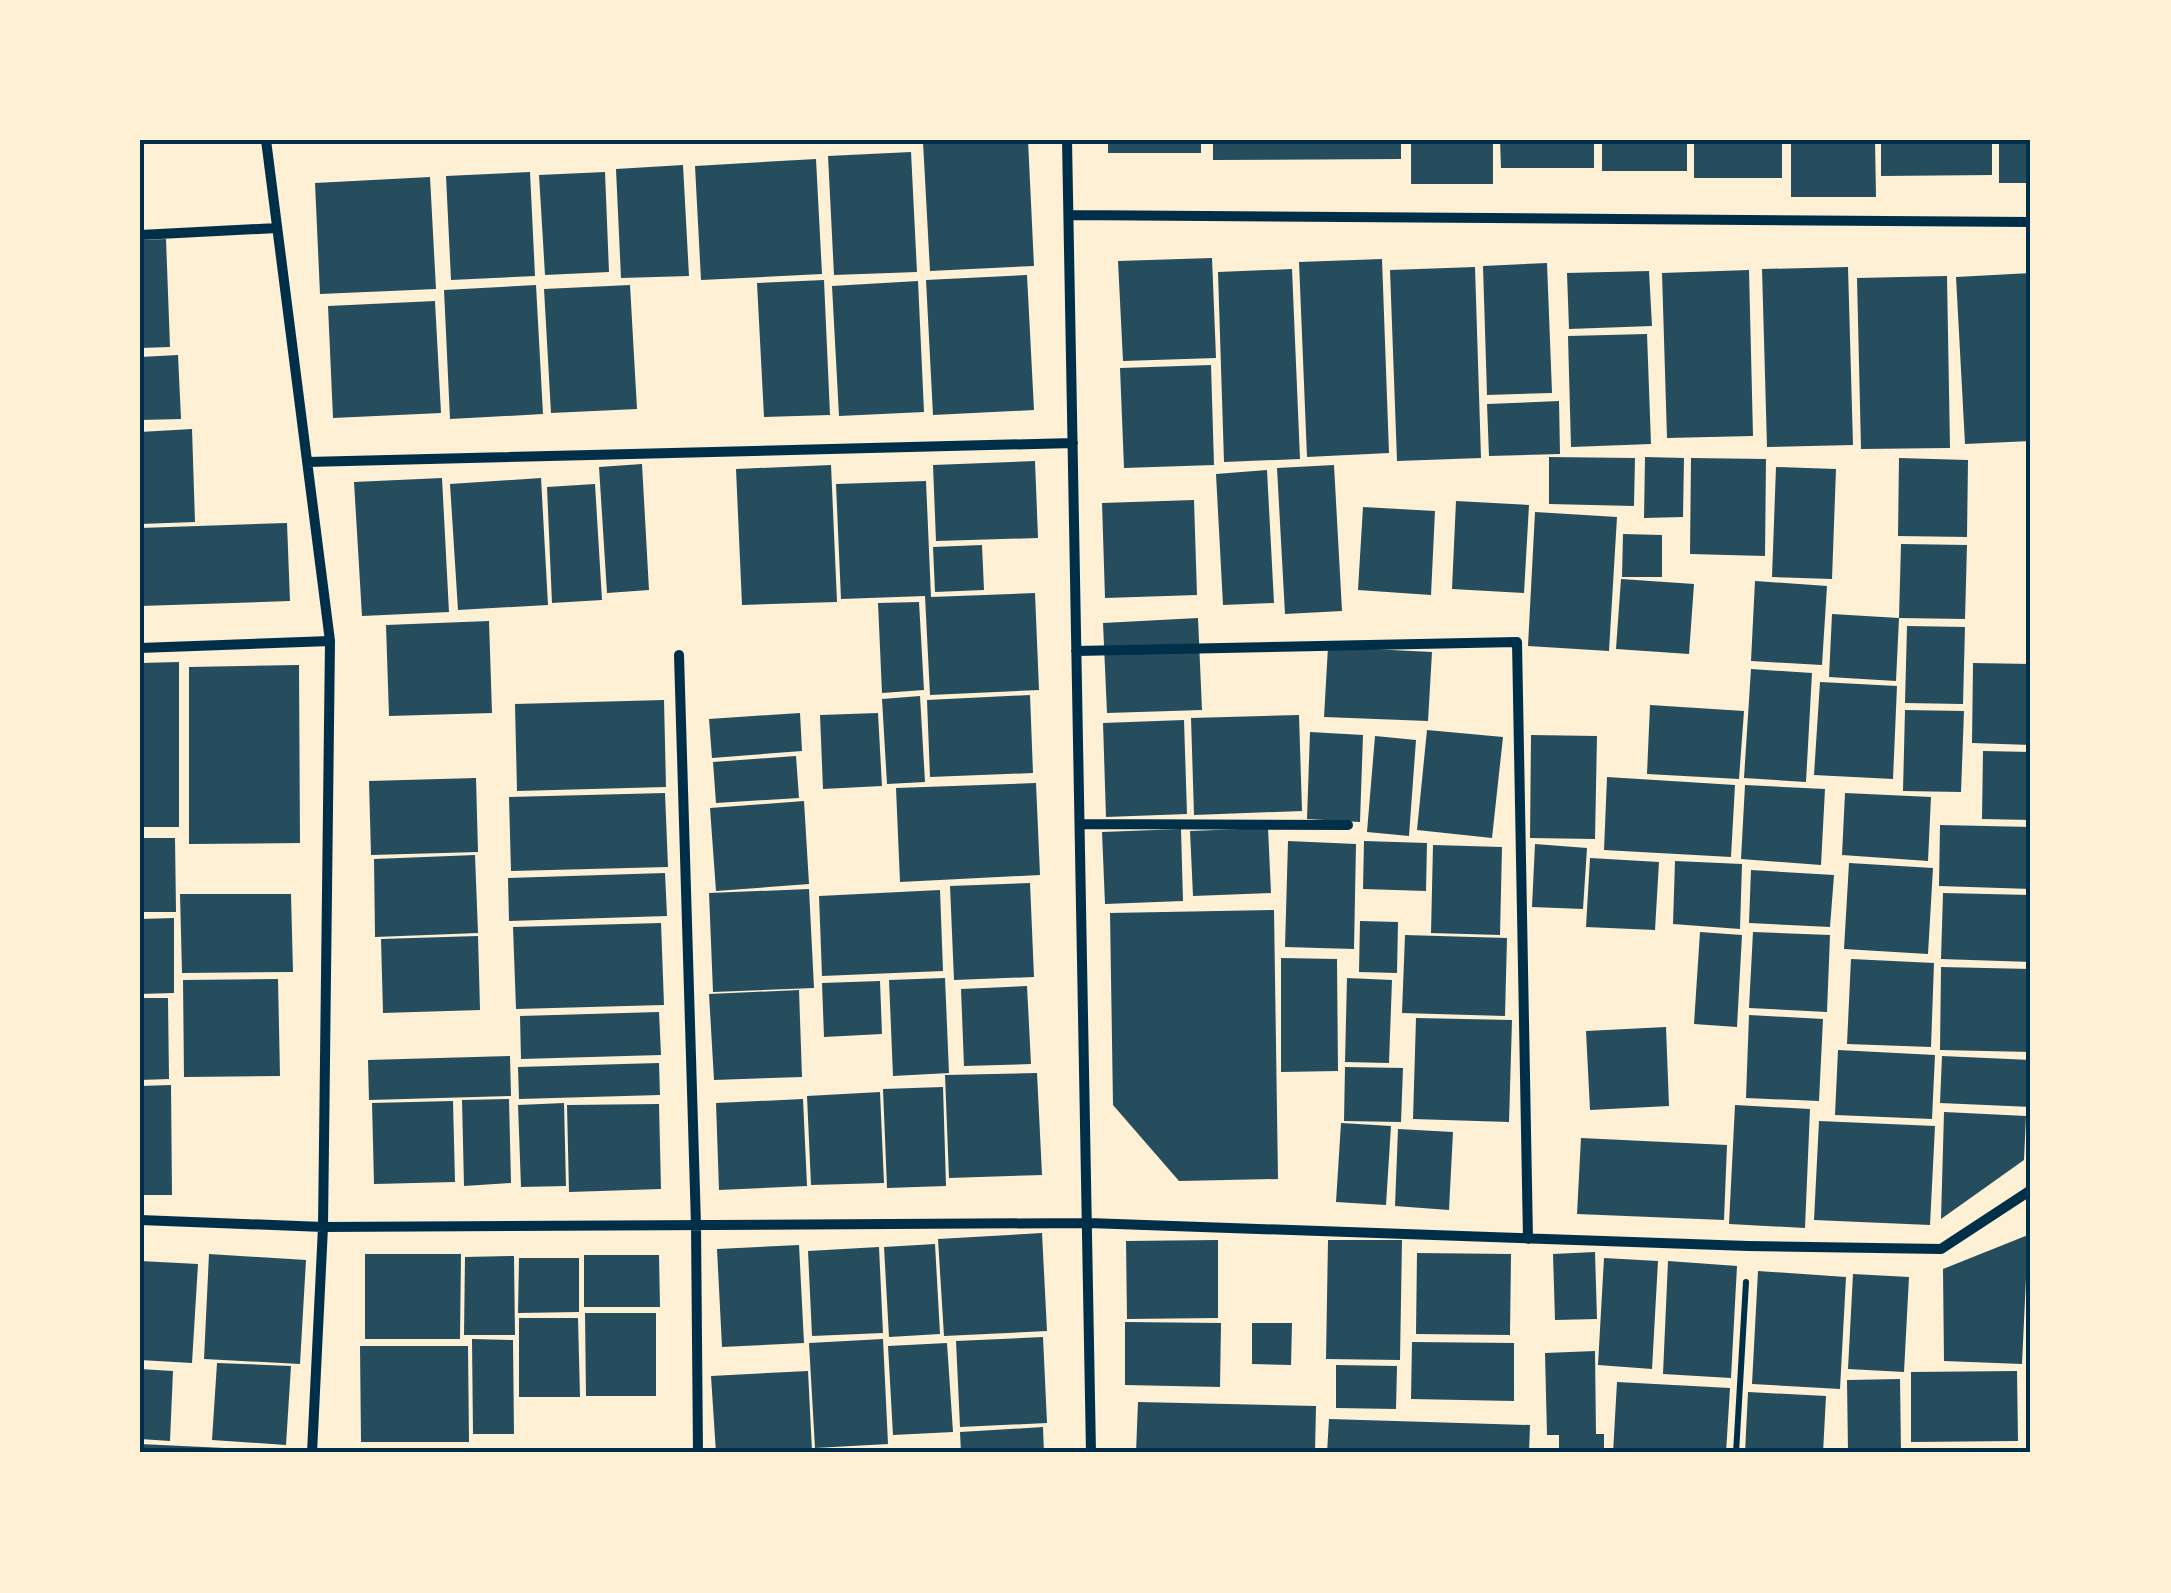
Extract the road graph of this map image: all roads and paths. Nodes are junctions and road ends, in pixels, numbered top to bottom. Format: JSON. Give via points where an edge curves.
{"nodes":[{"id":1,"x":266,"y":140,"type":"edge"},
{"id":2,"x":1066,"y":140,"type":"edge"},
{"id":3,"x":1069,"y":215,"type":"junction"},
{"id":4,"x":2031,"y":222,"type":"edge"},
{"id":5,"x":277,"y":228,"type":"junction"},
{"id":6,"x":140,"y":235,"type":"edge"},
{"id":7,"x":1073,"y":443,"type":"junction"},
{"id":8,"x":307,"y":462,"type":"junction"},
{"id":9,"x":330,"y":641,"type":"junction"},
{"id":10,"x":140,"y":648,"type":"edge"},
{"id":11,"x":1076,"y":651,"type":"junction"},
{"id":12,"x":679,"y":655,"type":"dead end"},
{"id":13,"x":1080,"y":824,"type":"junction"},
{"id":14,"x":1348,"y":825,"type":"dead end"},
{"id":15,"x":2031,"y":1190,"type":"edge"},
{"id":16,"x":140,"y":1220,"type":"edge"},
{"id":17,"x":1088,"y":1222,"type":"junction"},
{"id":18,"x":696,"y":1225,"type":"junction"},
{"id":19,"x":324,"y":1227,"type":"junction"},
{"id":20,"x":1528,"y":1239,"type":"junction"},
{"id":21,"x":1748,"y":1246,"type":"junction"},
{"id":22,"x":312,"y":1453,"type":"edge"},
{"id":23,"x":698,"y":1453,"type":"edge"},
{"id":24,"x":1091,"y":1453,"type":"edge"},
{"id":25,"x":1736,"y":1453,"type":"edge"}],
"edges":[{"from":1,"to":5,"type":"street"},
{"from":2,"to":3,"type":"street"},
{"from":3,"to":4,"type":"street"},
{"from":3,"to":7,"type":"street"},
{"from":5,"to":6,"type":"street"},
{"from":5,"to":8,"type":"street"},
{"from":7,"to":8,"type":"street"},
{"from":7,"to":11,"type":"street"},
{"from":8,"to":9,"type":"street"},
{"from":9,"to":10,"type":"street"},
{"from":9,"to":19,"type":"street"},
{"from":11,"to":13,"type":"street"},
{"from":11,"to":20,"type":"street","via":[[1517,642]]},
{"from":12,"to":18,"type":"street"},
{"from":13,"to":14,"type":"street"},
{"from":13,"to":17,"type":"street"},
{"from":15,"to":21,"type":"street","via":[[1941,1249]]},
{"from":16,"to":19,"type":"street"},
{"from":17,"to":18,"type":"street"},
{"from":17,"to":20,"type":"street"},
{"from":17,"to":24,"type":"street"},
{"from":18,"to":19,"type":"street"},
{"from":18,"to":23,"type":"street"},
{"from":19,"to":22,"type":"street"},
{"from":20,"to":21,"type":"street"},
{"from":21,"to":25,"type":"path"}]}
